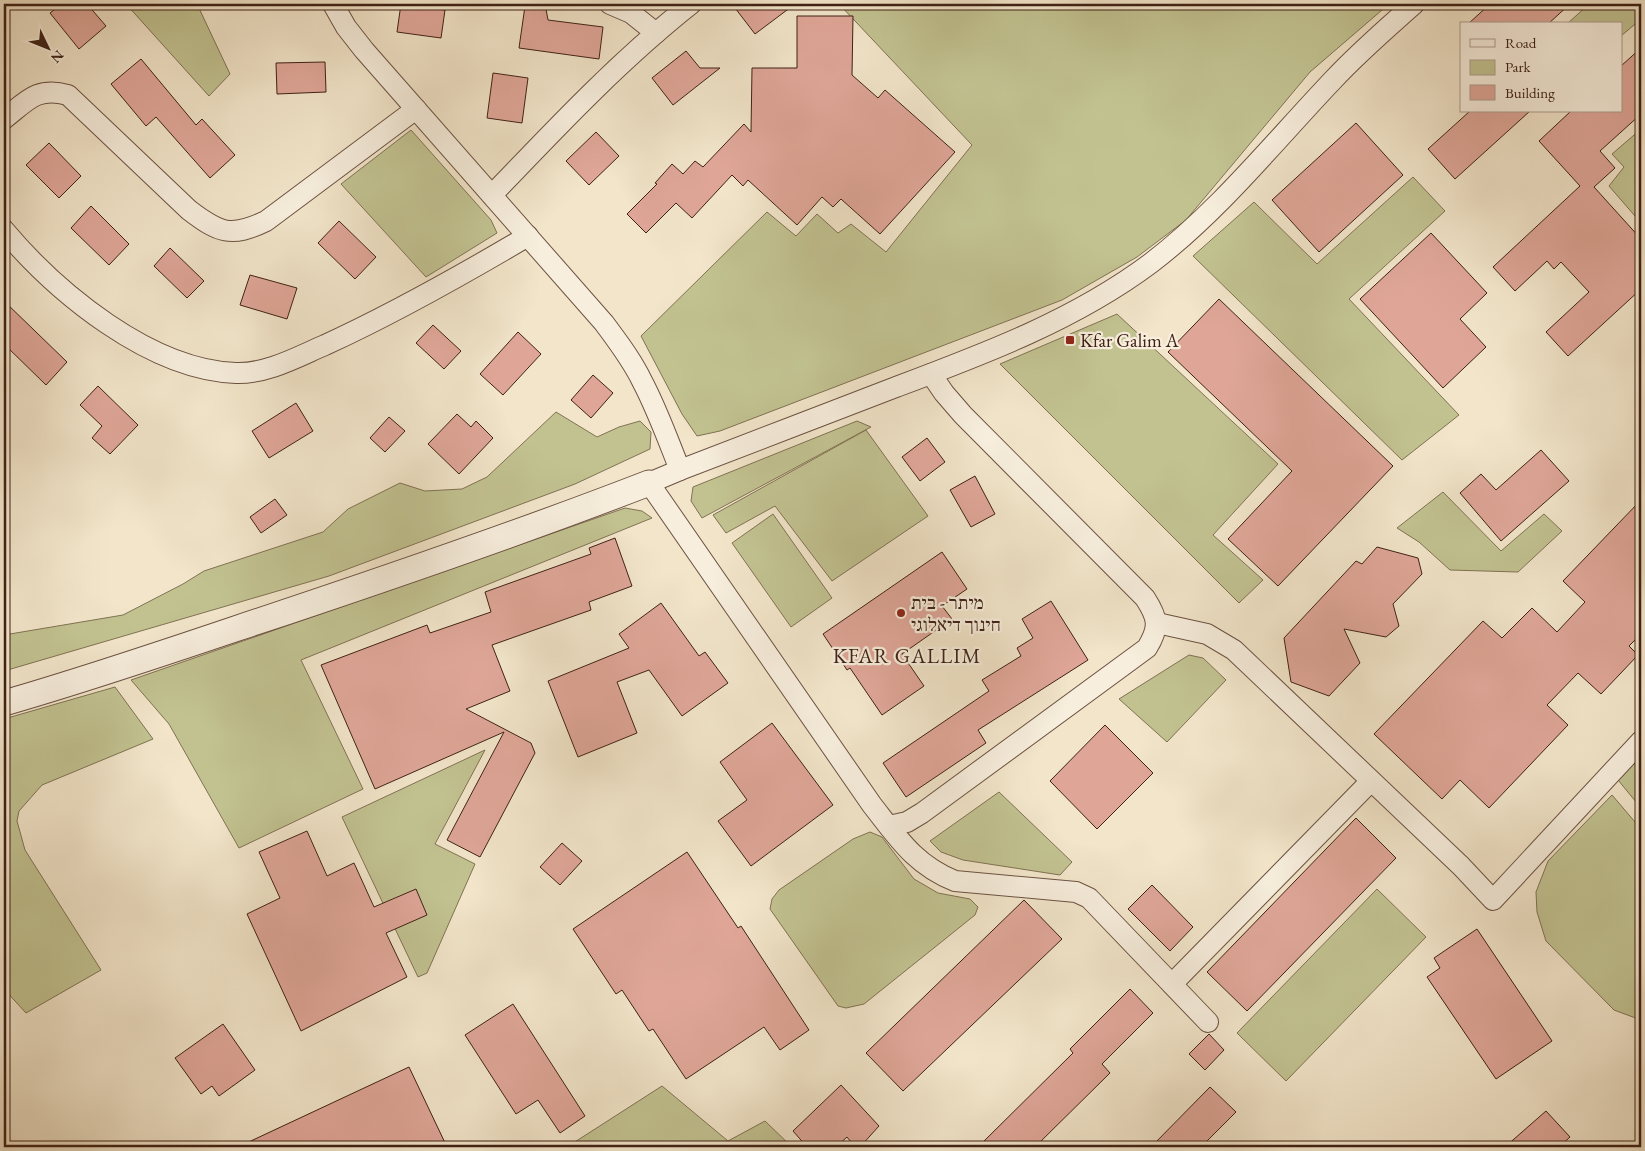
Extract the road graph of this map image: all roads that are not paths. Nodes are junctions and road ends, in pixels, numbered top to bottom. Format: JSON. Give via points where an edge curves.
{"nodes":[{"id":1,"x":333,"y":4,"type":"edge"},
{"id":2,"x":610,"y":4,"type":"edge"},
{"id":3,"x":691,"y":4,"type":"edge"},
{"id":4,"x":1414,"y":4,"type":"edge"},
{"id":5,"x":656,"y":33,"type":"junction"},
{"id":6,"x":416,"y":109,"type":"junction"},
{"id":7,"x":4,"y":119,"type":"edge"},
{"id":8,"x":492,"y":195,"type":"junction"},
{"id":9,"x":4,"y":230,"type":"edge"},
{"id":10,"x":528,"y":236,"type":"junction"},
{"id":11,"x":931,"y":374,"type":"junction"},
{"id":12,"x":680,"y":470,"type":"junction"},
{"id":13,"x":649,"y":483,"type":"junction"},
{"id":14,"x":1157,"y":622,"type":"junction"},
{"id":15,"x":4,"y":703,"type":"edge"},
{"id":16,"x":1641,"y":741,"type":"edge"},
{"id":17,"x":1371,"y":781,"type":"junction"},
{"id":18,"x":889,"y":826,"type":"junction"},
{"id":19,"x":1172,"y":984,"type":"junction"},
{"id":20,"x":1208,"y":1022,"type":"dead end"}],
"edges":[{"from":1,"to":6,"type":"street","via":[[364,50]]},
{"from":2,"to":5,"type":"street","via":[[631,14]]},
{"from":3,"to":5,"type":"street"},
{"from":4,"to":11,"type":"street","via":[[1334,78],[1214,206],[1151,262],[1056,321]]},
{"from":5,"to":8,"type":"street","via":[[572,112]]},
{"from":6,"to":7,"type":"street","via":[[266,221],[228,232],[208,225],[189,210],[68,95],[54,91],[35,95]]},
{"from":6,"to":8,"type":"street"},
{"from":8,"to":10,"type":"street"},
{"from":9,"to":10,"type":"street","via":[[82,305],[126,336],[164,356],[202,368],[236,373],[263,370],[287,362],[374,323]]},
{"from":10,"to":12,"type":"street","via":[[626,352],[655,408]]},
{"from":11,"to":12,"type":"street"},
{"from":11,"to":14,"type":"street","via":[[963,415],[1144,598]]},
{"from":12,"to":13,"type":"street"},
{"from":13,"to":15,"type":"street","via":[[382,580]]},
{"from":13,"to":18,"type":"street"},
{"from":14,"to":17,"type":"street","via":[[1207,634],[1234,650]]},
{"from":14,"to":18,"type":"street","via":[[1155,636],[1147,648],[922,813],[907,822]]},
{"from":16,"to":17,"type":"street","via":[[1493,900]]},
{"from":17,"to":19,"type":"street"},
{"from":18,"to":19,"type":"street","via":[[921,863],[955,881],[1076,892],[1089,898]]},
{"from":19,"to":20,"type":"street"}]}
